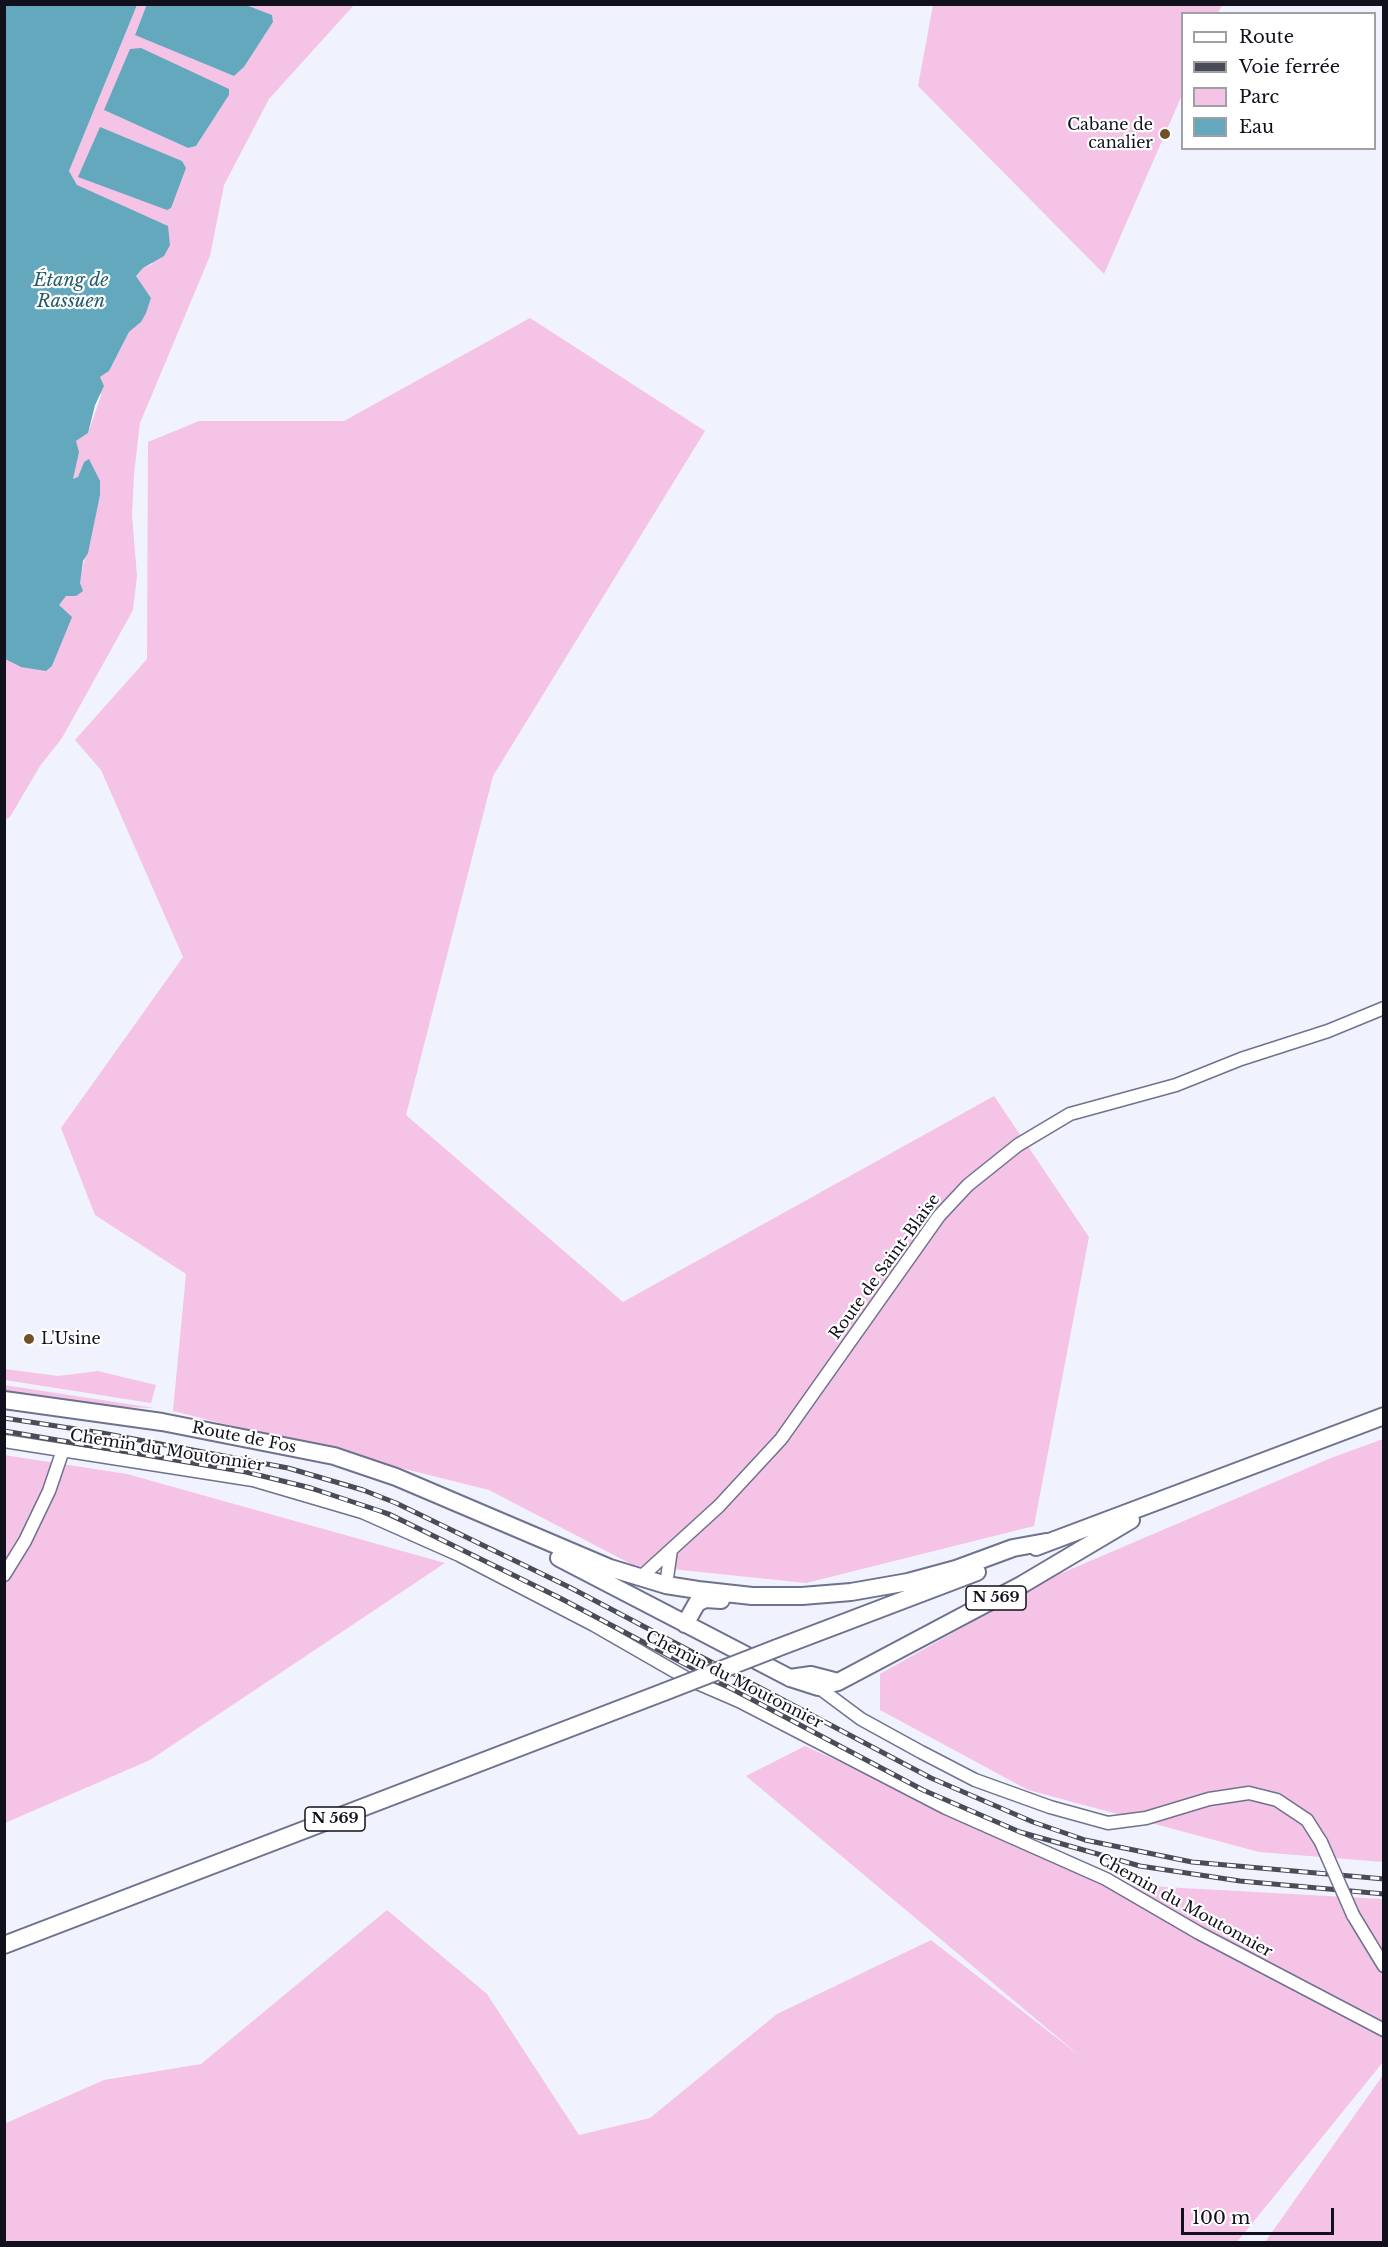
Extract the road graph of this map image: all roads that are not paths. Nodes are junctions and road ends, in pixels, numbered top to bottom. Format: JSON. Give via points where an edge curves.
{"nodes":[{"id":1,"x":1383,"y":1008,"type":"edge"},
{"id":2,"x":6,"y":1398,"type":"edge"},
{"id":3,"x":1383,"y":1416,"type":"edge"},
{"id":4,"x":4,"y":1441,"type":"edge"},
{"id":5,"x":63,"y":1450,"type":"junction"},
{"id":6,"x":1149,"y":1506,"type":"junction"},
{"id":7,"x":474,"y":1512,"type":"junction"},
{"id":8,"x":1046,"y":1542,"type":"junction"},
{"id":9,"x":670,"y":1550,"type":"junction"},
{"id":10,"x":4,"y":1575,"type":"edge"},
{"id":11,"x":641,"y":1577,"type":"junction"},
{"id":12,"x":666,"y":1585,"type":"junction"},
{"id":13,"x":802,"y":1596,"type":"junction"},
{"id":14,"x":644,"y":1604,"type":"junction"},
{"id":15,"x":686,"y":1624,"type":"junction"},
{"id":16,"x":790,"y":1678,"type":"junction"},
{"id":17,"x":838,"y":1682,"type":"junction"},
{"id":18,"x":818,"y":1686,"type":"junction"},
{"id":19,"x":849,"y":1710,"type":"junction"},
{"id":20,"x":4,"y":1945,"type":"edge"},
{"id":21,"x":1383,"y":1966,"type":"edge"},
{"id":22,"x":1383,"y":2030,"type":"edge"}],
"edges":[{"from":1,"to":9,"type":"street","name":"Route de Saint-Blaise","via":[[1176,1085],[1070,1114],[1018,1145],[968,1185],[939,1216],[781,1439],[720,1506]]},
{"from":2,"to":7,"type":"main road","name":"Route de Fos","via":[[162,1422],[334,1456],[396,1477]]},
{"from":3,"to":6,"type":"main road","number":"N 569"},
{"from":4,"to":5,"type":"street","name":"Chemin du Moutonnier"},
{"from":5,"to":10,"type":"street","via":[[49,1491]]},
{"from":5,"to":22,"type":"street","name":"Chemin du Moutonnier","via":[[253,1480],[362,1512],[394,1526],[459,1555],[688,1679],[739,1701],[946,1808],[1106,1879],[1198,1934]]},
{"from":6,"to":8,"type":"main road","number":"N 569"},
{"from":6,"to":17,"type":"main road","number":"N 569","via":[[1126,1524],[1023,1584]]},
{"from":7,"to":11,"type":"main road","via":[[588,1560]]},
{"from":7,"to":14,"type":"main road"},
{"from":8,"to":13,"type":"main road","via":[[1013,1548],[908,1582]]},
{"from":8,"to":20,"type":"main road","number":"N 569","bridge":true,"via":[[954,1582]]},
{"from":9,"to":11,"type":"street","name":"Route de Saint-Blaise"},
{"from":9,"to":12,"type":"street"},
{"from":11,"to":12,"type":"main road"},
{"from":11,"to":14,"type":"main road"},
{"from":12,"to":13,"type":"main road","via":[[752,1596]]},
{"from":12,"to":14,"type":"main road"},
{"from":12,"to":15,"type":"main road","via":[[668,1600]]},
{"from":13,"to":15,"type":"main road","via":[[776,1602],[705,1599],[692,1608]]},
{"from":14,"to":15,"type":"main road"},
{"from":15,"to":16,"type":"main road"},
{"from":16,"to":17,"type":"main road","via":[[811,1675]]},
{"from":16,"to":18,"type":"main road"},
{"from":17,"to":18,"type":"main road"},
{"from":17,"to":19,"type":"street"},
{"from":18,"to":19,"type":"street"},
{"from":19,"to":21,"type":"street","bridge":true,"via":[[975,1780],[1108,1823],[1146,1818],[1209,1799],[1249,1793],[1278,1800],[1306,1820],[1321,1842],[1353,1915]]}]}
